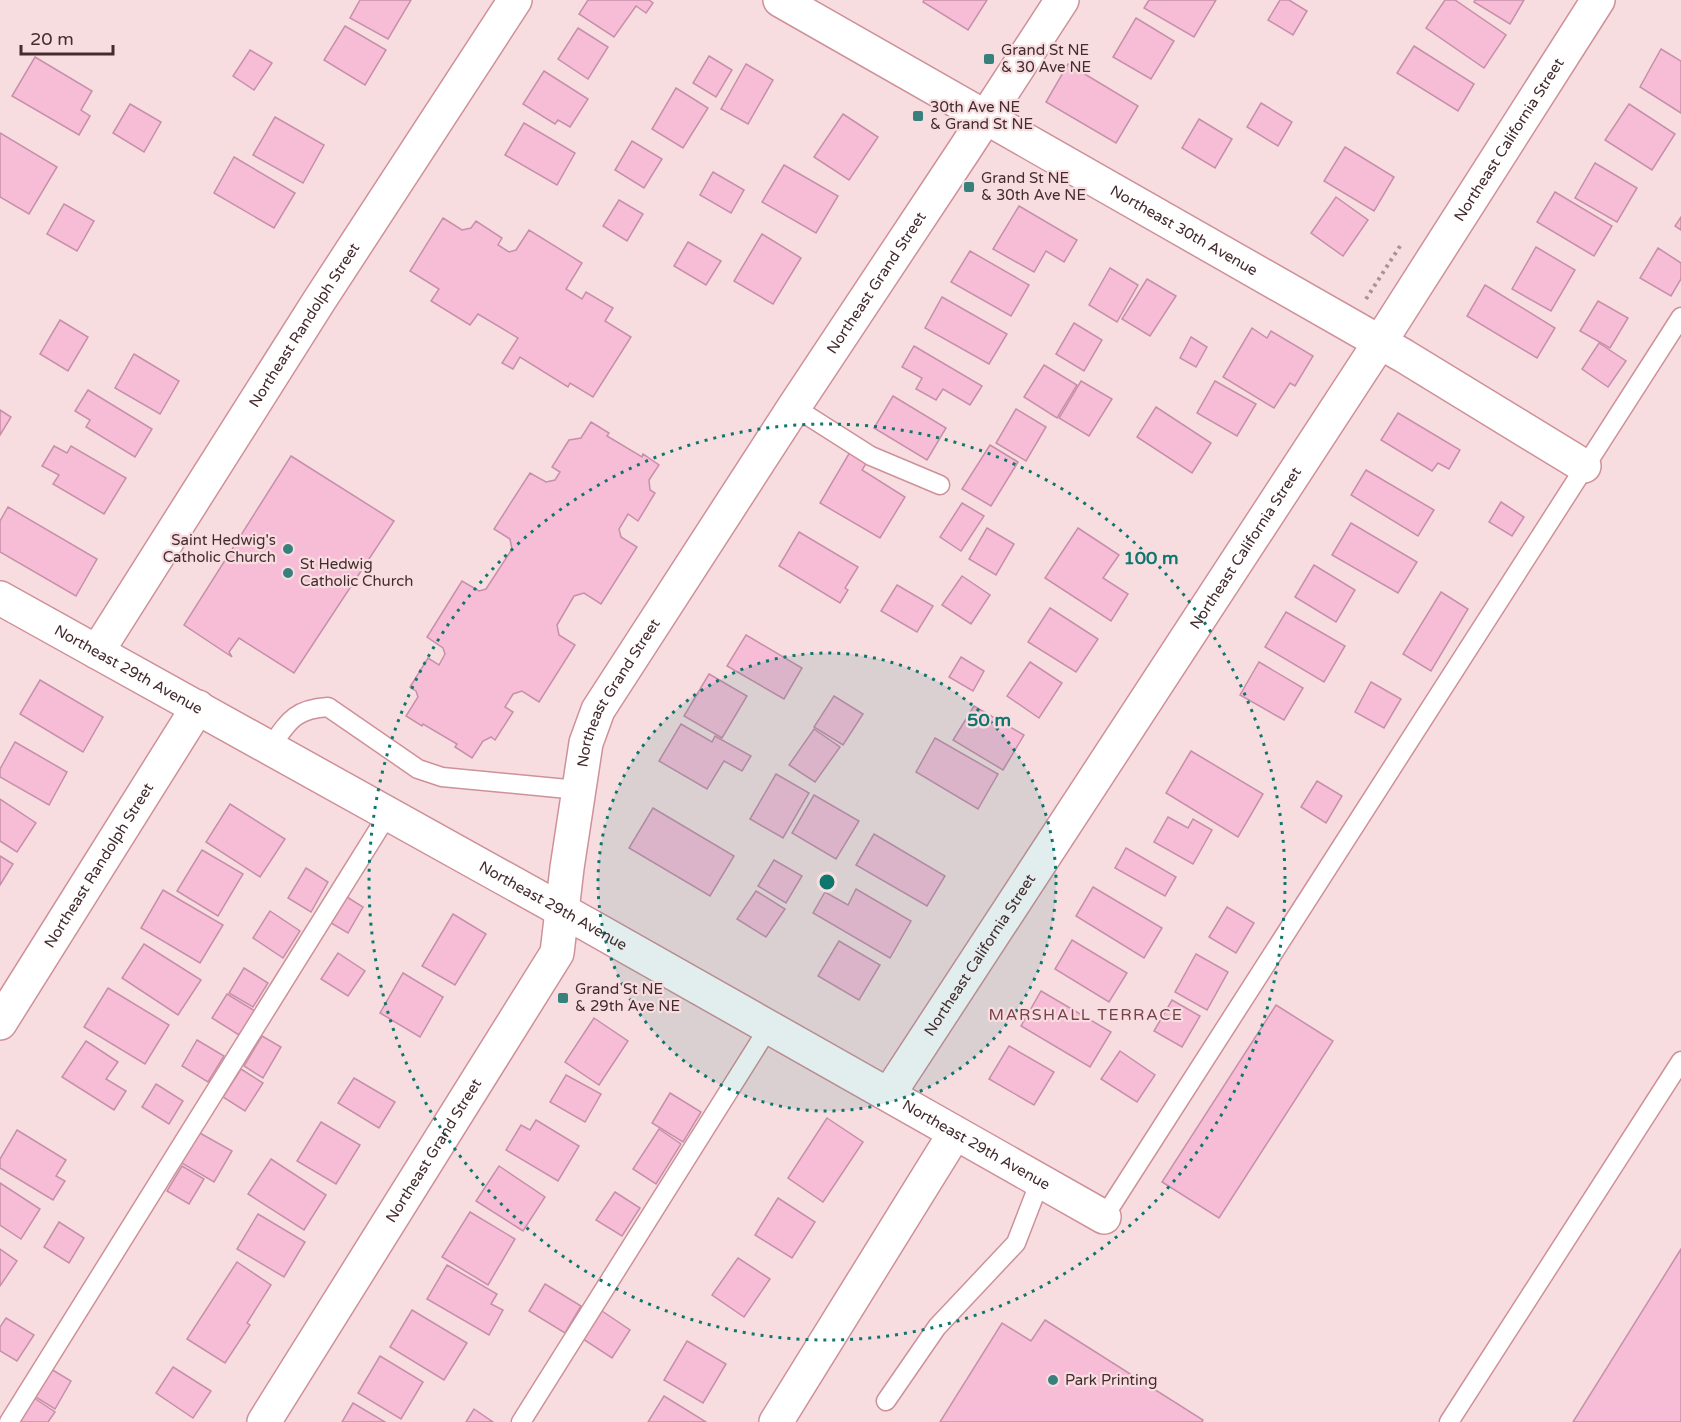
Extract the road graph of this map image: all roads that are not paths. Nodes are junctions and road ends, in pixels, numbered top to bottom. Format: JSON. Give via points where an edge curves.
{"nodes":[{"id":1,"x":515,"y":0,"type":"edge"},
{"id":2,"x":780,"y":0,"type":"edge"},
{"id":3,"x":1062,"y":0,"type":"edge"},
{"id":4,"x":1598,"y":0,"type":"edge"},
{"id":5,"x":985,"y":117,"type":"junction"},
{"id":6,"x":1681,"y":316,"type":"edge"},
{"id":7,"x":1380,"y":342,"type":"junction"},
{"id":8,"x":794,"y":407,"type":"junction"},
{"id":9,"x":1584,"y":466,"type":"junction"},
{"id":10,"x":940,"y":485,"type":"dead end"},
{"id":11,"x":2,"y":604,"type":"edge"},
{"id":12,"x":97,"y":652,"type":"junction"},
{"id":13,"x":198,"y":707,"type":"junction"},
{"id":14,"x":270,"y":748,"type":"junction"},
{"id":15,"x":578,"y":790,"type":"junction"},
{"id":16,"x":388,"y":814,"type":"junction"},
{"id":17,"x":563,"y":911,"type":"junction"},
{"id":18,"x":0,"y":1023,"type":"edge"},
{"id":19,"x":769,"y":1027,"type":"junction"},
{"id":20,"x":1681,"y":1061,"type":"edge"},
{"id":21,"x":889,"y":1094,"type":"junction"},
{"id":22,"x":955,"y":1133,"type":"junction"},
{"id":23,"x":1040,"y":1181,"type":"junction"},
{"id":24,"x":1104,"y":1217,"type":"joint"},
{"id":25,"x":886,"y":1401,"type":"dead end"},
{"id":26,"x":9,"y":1422,"type":"edge"},
{"id":27,"x":264,"y":1422,"type":"edge"},
{"id":28,"x":521,"y":1422,"type":"edge"},
{"id":29,"x":776,"y":1422,"type":"edge"},
{"id":30,"x":1449,"y":1422,"type":"edge"}],
"edges":[{"from":1,"to":12,"type":"street","name":"Northeast Randolph Street"},
{"from":2,"to":5,"type":"street","name":"Northeast 30th Avenue"},
{"from":3,"to":5,"type":"street","name":"Northeast Grand Street"},
{"from":4,"to":7,"type":"street","name":"Northeast California Street"},
{"from":5,"to":7,"type":"street","name":"Northeast 30th Avenue"},
{"from":5,"to":8,"type":"street","name":"Northeast Grand Street"},
{"from":6,"to":9,"type":"lane"},
{"from":7,"to":9,"type":"street","name":"Northeast 30th Avenue"},
{"from":7,"to":21,"type":"street","name":"Northeast California Street"},
{"from":8,"to":10,"type":"lane","via":[[871,456]]},
{"from":8,"to":15,"type":"street","name":"Northeast Grand Street","via":[[598,710],[586,743]]},
{"from":9,"to":24,"type":"lane"},
{"from":11,"to":12,"type":"street","name":"Northeast 29th Avenue"},
{"from":12,"to":13,"type":"street","name":"Northeast 29th Avenue"},
{"from":13,"to":14,"type":"street","name":"Northeast 29th Avenue"},
{"from":13,"to":18,"type":"street","name":"Northeast Randolph Street"},
{"from":14,"to":15,"type":"lane","via":[[291,719],[312,708],[328,707],[418,769],[442,777]]},
{"from":14,"to":16,"type":"street","name":"Northeast 29th Avenue"},
{"from":15,"to":17,"type":"street","name":"Northeast Grand Street"},
{"from":16,"to":17,"type":"street","name":"Northeast 29th Avenue"},
{"from":16,"to":26,"type":"lane"},
{"from":17,"to":19,"type":"street","name":"Northeast 29th Avenue"},
{"from":17,"to":27,"type":"street","name":"Northeast Grand Street","via":[[557,953]]},
{"from":19,"to":21,"type":"street","name":"Northeast 29th Avenue"},
{"from":19,"to":28,"type":"lane"},
{"from":20,"to":30,"type":"lane"},
{"from":21,"to":22,"type":"street","name":"Northeast 29th Avenue"},
{"from":22,"to":23,"type":"street","name":"Northeast 29th Avenue"},
{"from":22,"to":29,"type":"street"},
{"from":23,"to":24,"type":"street","name":"Northeast 29th Avenue"},
{"from":23,"to":25,"type":"lane","via":[[1016,1243],[937,1327]]}]}
